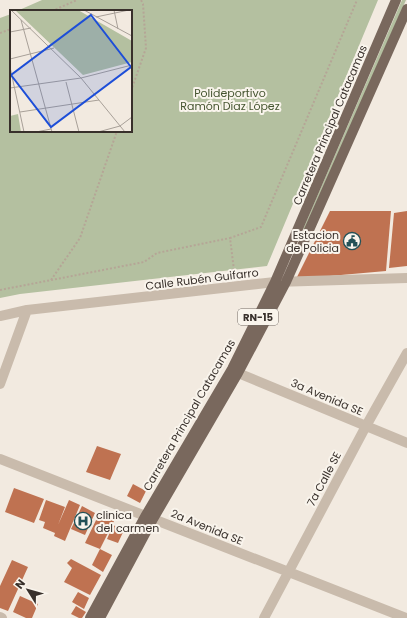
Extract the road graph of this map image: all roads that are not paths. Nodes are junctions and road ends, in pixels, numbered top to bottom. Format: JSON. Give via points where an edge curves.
{"nodes":[{"id":1,"x":396,"y":0,"type":"edge"},
{"id":2,"x":407,"y":9,"type":"edge"},
{"id":3,"x":407,"y":278,"type":"edge"},
{"id":4,"x":275,"y":282,"type":"junction"},
{"id":5,"x":286,"y":282,"type":"junction"},
{"id":6,"x":27,"y":310,"type":"junction"},
{"id":7,"x":0,"y":316,"type":"edge"},
{"id":8,"x":407,"y":353,"type":"edge"},
{"id":9,"x":238,"y":373,"type":"junction"},
{"id":10,"x":0,"y":384,"type":"edge"},
{"id":11,"x":366,"y":426,"type":"junction"},
{"id":12,"x":407,"y":443,"type":"edge"},
{"id":13,"x":0,"y":459,"type":"edge"},
{"id":14,"x":150,"y":517,"type":"junction"},
{"id":15,"x":287,"y":572,"type":"junction"},
{"id":16,"x":90,"y":618,"type":"edge"},
{"id":17,"x":100,"y":618,"type":"edge"},
{"id":18,"x":264,"y":618,"type":"edge"},
{"id":19,"x":406,"y":618,"type":"edge"}],
"edges":[{"from":1,"to":4,"type":"main road","name":"Carretera Principal Catacamas","number":"RN-15"},
{"from":2,"to":5,"type":"main road","name":"Carretera Principal Catacamas","number":"RN-15"},
{"from":3,"to":5,"type":"street","name":"Calle Rubén Guifarro"},
{"from":4,"to":5,"type":"street","name":"Calle Rubén Guifarro"},
{"from":4,"to":6,"type":"street","name":"Calle Rubén Guifarro"},
{"from":4,"to":14,"type":"main road","name":"Carretera Principal Catacamas","number":"RN-15","via":[[232,369]]},
{"from":5,"to":9,"type":"main road","name":"Carretera Principal Catacamas","number":"RN-15"},
{"from":6,"to":7,"type":"street","name":"Calle Rubén Guifarro"},
{"from":6,"to":10,"type":"street"},
{"from":8,"to":11,"type":"street","name":"7a Calle SE"},
{"from":9,"to":11,"type":"street","name":"3a Avenida SE"},
{"from":9,"to":14,"type":"main road","name":"Carretera Principal Catacamas","number":"RN-15"},
{"from":11,"to":12,"type":"street","name":"3a Avenida SE"},
{"from":11,"to":15,"type":"street","name":"7a Calle SE"},
{"from":13,"to":14,"type":"street","name":"2a Avenida SE"},
{"from":14,"to":15,"type":"street","name":"2a Avenida SE"},
{"from":14,"to":16,"type":"main road","name":"Carretera Principal Catacamas","number":"RN-15"},
{"from":14,"to":17,"type":"main road","name":"Carretera Principal Catacamas","number":"RN-15"},
{"from":15,"to":18,"type":"street","name":"7a Calle SE"},
{"from":15,"to":19,"type":"street","name":"2a Avenida SE"}]}
